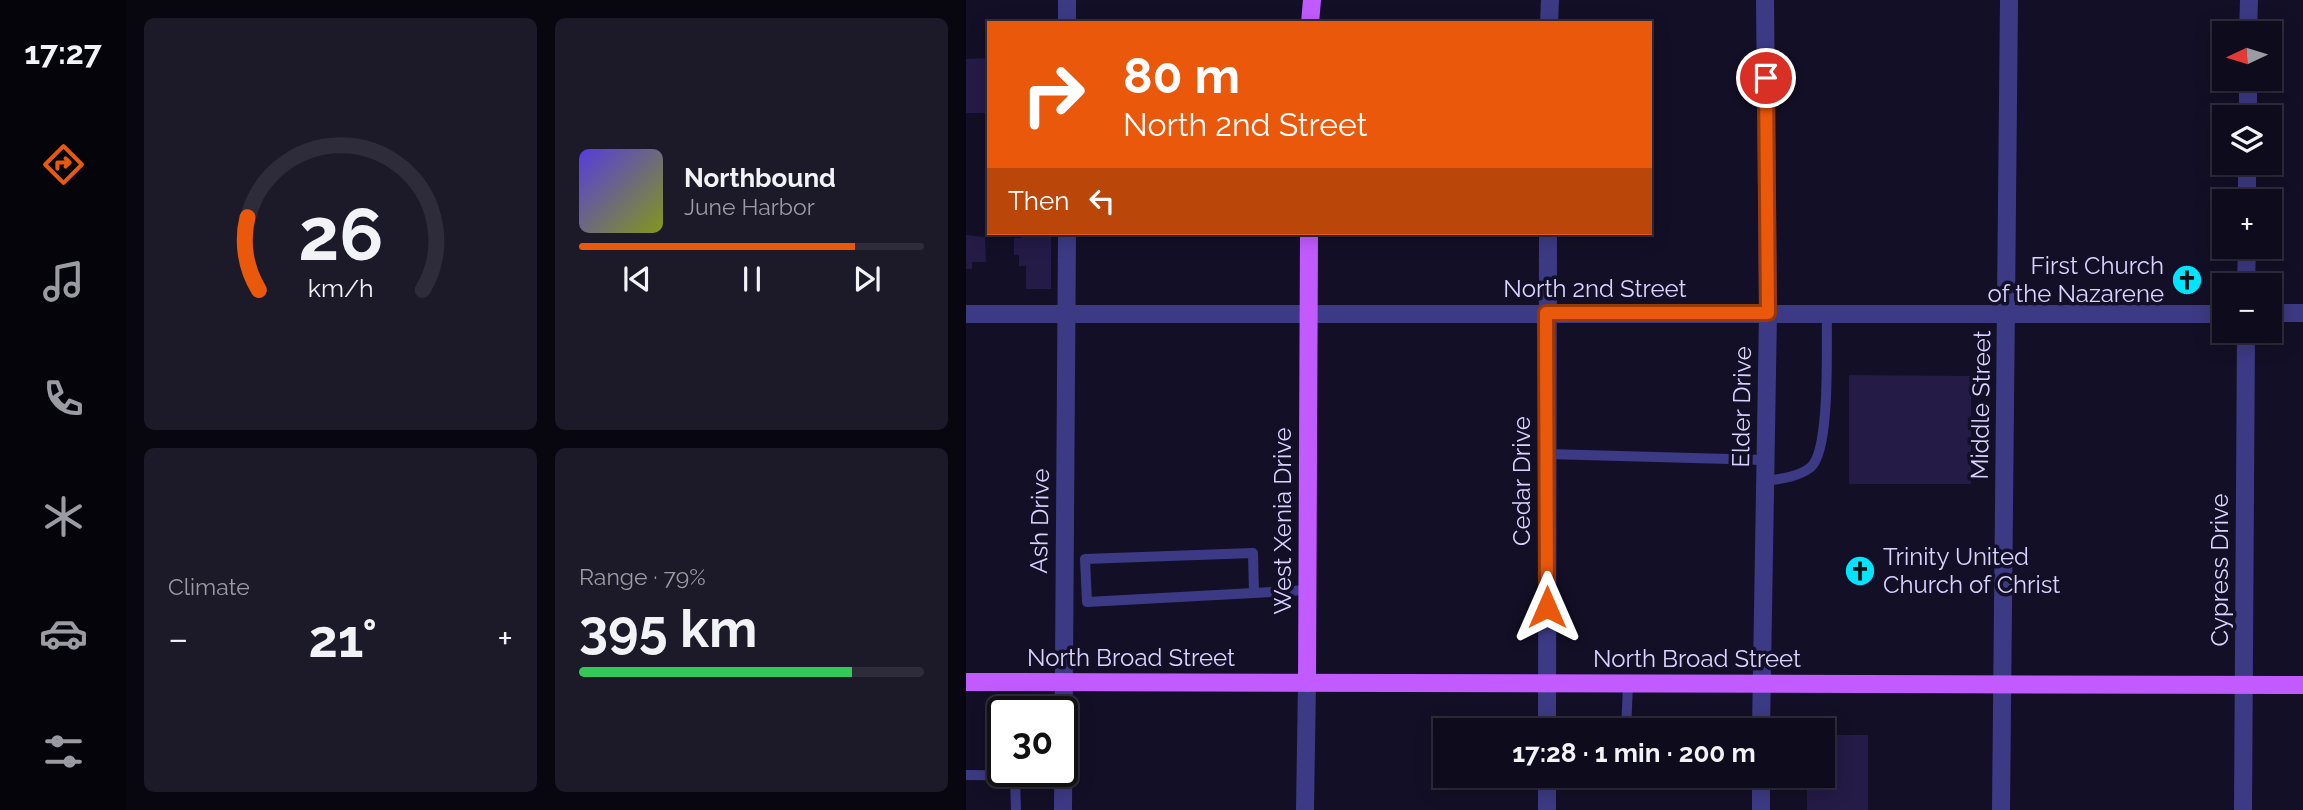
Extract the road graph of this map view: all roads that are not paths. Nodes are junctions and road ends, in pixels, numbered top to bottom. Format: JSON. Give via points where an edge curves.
{"nodes":[{"id":1,"x":1067,"y":0,"type":"edge"},
{"id":2,"x":1312,"y":0,"type":"edge"},
{"id":3,"x":1550,"y":0,"type":"edge"},
{"id":4,"x":1765,"y":0,"type":"edge"},
{"id":5,"x":2009,"y":0,"type":"edge"},
{"id":6,"x":2249,"y":0,"type":"edge"},
{"id":7,"x":1067,"y":21,"type":"edge"},
{"id":8,"x":1310,"y":21,"type":"edge"},
{"id":9,"x":1549,"y":21,"type":"edge"},
{"id":10,"x":2248,"y":21,"type":"edge"},
{"id":11,"x":1067,"y":235,"type":"edge"},
{"id":12,"x":1309,"y":235,"type":"edge"},
{"id":13,"x":1548,"y":235,"type":"edge"},
{"id":14,"x":1067,"y":313,"type":"junction"},
{"id":15,"x":1309,"y":313,"type":"junction"},
{"id":16,"x":1546,"y":313,"type":"junction"},
{"id":17,"x":1768,"y":313,"type":"junction"},
{"id":18,"x":1827,"y":313,"type":"junction"},
{"id":19,"x":2006,"y":313,"type":"junction"},
{"id":20,"x":2282,"y":313,"type":"edge"},
{"id":21,"x":2303,"y":313,"type":"edge"},
{"id":22,"x":966,"y":314,"type":"edge"},
{"id":23,"x":2212,"y":314,"type":"edge"},
{"id":24,"x":2246,"y":343,"type":"edge"},
{"id":25,"x":1547,"y":454,"type":"junction"},
{"id":26,"x":1765,"y":460,"type":"junction"},
{"id":27,"x":1765,"y":481,"type":"junction"},
{"id":28,"x":1307,"y":590,"type":"junction"},
{"id":29,"x":1254,"y":593,"type":"junction"},
{"id":30,"x":1087,"y":602,"type":"junction"},
{"id":31,"x":1063,"y":603,"type":"junction"},
{"id":32,"x":966,"y":682,"type":"edge"},
{"id":33,"x":1062,"y":682,"type":"junction"},
{"id":34,"x":1307,"y":683,"type":"junction"},
{"id":35,"x":1762,"y":683,"type":"junction"},
{"id":36,"x":1548,"y":684,"type":"junction"},
{"id":37,"x":2003,"y":684,"type":"junction"},
{"id":38,"x":1628,"y":685,"type":"junction"},
{"id":39,"x":2244,"y":685,"type":"junction"},
{"id":40,"x":2303,"y":685,"type":"edge"},
{"id":41,"x":1062,"y":696,"type":"edge"},
{"id":42,"x":1547,"y":718,"type":"edge"},
{"id":43,"x":1627,"y":718,"type":"edge"},
{"id":44,"x":1761,"y":718,"type":"edge"},
{"id":45,"x":966,"y":775,"type":"edge"},
{"id":46,"x":987,"y":775,"type":"edge"},
{"id":47,"x":1015,"y":787,"type":"edge"},
{"id":48,"x":1063,"y":787,"type":"edge"},
{"id":49,"x":1547,"y":788,"type":"edge"},
{"id":50,"x":1761,"y":788,"type":"edge"},
{"id":51,"x":1016,"y":810,"type":"edge"},
{"id":52,"x":1063,"y":810,"type":"edge"},
{"id":53,"x":1305,"y":810,"type":"edge"},
{"id":54,"x":1547,"y":810,"type":"edge"},
{"id":55,"x":1761,"y":810,"type":"edge"},
{"id":56,"x":2001,"y":810,"type":"edge"},
{"id":57,"x":2243,"y":810,"type":"edge"}],
"edges":[{"from":1,"to":7,"type":"street"},
{"from":2,"to":8,"type":"main road"},
{"from":3,"to":9,"type":"street"},
{"from":4,"to":17,"type":"street","name":"Elder Drive"},
{"from":5,"to":19,"type":"street","name":"Middle Street"},
{"from":6,"to":10,"type":"street"},
{"from":11,"to":14,"type":"street","name":"Ash Drive"},
{"from":12,"to":15,"type":"main road","name":"West Xenia Drive"},
{"from":13,"to":16,"type":"street","name":"Cedar Drive"},
{"from":14,"to":15,"type":"street","name":"North 2nd Street"},
{"from":14,"to":22,"type":"street","name":"North 2nd Street"},
{"from":14,"to":31,"type":"street","name":"Ash Drive"},
{"from":15,"to":16,"type":"street","name":"North 2nd Street"},
{"from":15,"to":28,"type":"main road","name":"West Xenia Drive"},
{"from":16,"to":17,"type":"street","name":"North 2nd Street"},
{"from":16,"to":25,"type":"street","name":"Cedar Drive"},
{"from":17,"to":18,"type":"street","name":"North 2nd Street"},
{"from":17,"to":26,"type":"street","name":"Elder Drive"},
{"from":18,"to":19,"type":"street","name":"North 2nd Street"},
{"from":18,"to":27,"type":"lane","via":[[1825,411],[1818,458],[1798,474]]},
{"from":19,"to":23,"type":"street","name":"North 2nd Street"},
{"from":19,"to":37,"type":"street","name":"Middle Street"},
{"from":20,"to":21,"type":"street"},
{"from":24,"to":39,"type":"street","name":"Cypress Drive"},
{"from":25,"to":26,"type":"lane"},
{"from":25,"to":36,"type":"street","name":"Cedar Drive"},
{"from":26,"to":27,"type":"street","name":"Elder Drive"},
{"from":27,"to":35,"type":"street","name":"Elder Drive"},
{"from":28,"to":29,"type":"lane"},
{"from":28,"to":34,"type":"main road","name":"West Xenia Drive"},
{"from":29,"to":30,"type":"lane"},
{"from":29,"to":30,"type":"lane","via":[[1253,553],[1085,559]]},
{"from":30,"to":31,"type":"lane"},
{"from":31,"to":33,"type":"street","name":"Ash Drive"},
{"from":32,"to":33,"type":"main road","name":"North Broad Street"},
{"from":33,"to":34,"type":"main road","name":"North Broad Street"},
{"from":33,"to":41,"type":"street","name":"Ash Drive"},
{"from":34,"to":36,"type":"main road","name":"North Broad Street"},
{"from":34,"to":53,"type":"street","name":"West Xenia Drive"},
{"from":35,"to":37,"type":"main road","name":"North Broad Street"},
{"from":35,"to":38,"type":"main road","name":"North Broad Street"},
{"from":35,"to":44,"type":"street","name":"Elder Drive"},
{"from":36,"to":38,"type":"main road","name":"North Broad Street"},
{"from":36,"to":42,"type":"street","name":"Cedar Drive"},
{"from":37,"to":39,"type":"main road","name":"North Broad Street"},
{"from":37,"to":56,"type":"street","name":"Middle Street"},
{"from":38,"to":43,"type":"lane"},
{"from":39,"to":40,"type":"main road","name":"North Broad Street"},
{"from":39,"to":57,"type":"street","name":"Cypress Drive"},
{"from":45,"to":46,"type":"lane"},
{"from":47,"to":51,"type":"lane"},
{"from":48,"to":52,"type":"street","name":"Ash Drive"},
{"from":49,"to":54,"type":"street"},
{"from":50,"to":55,"type":"street"}]}
